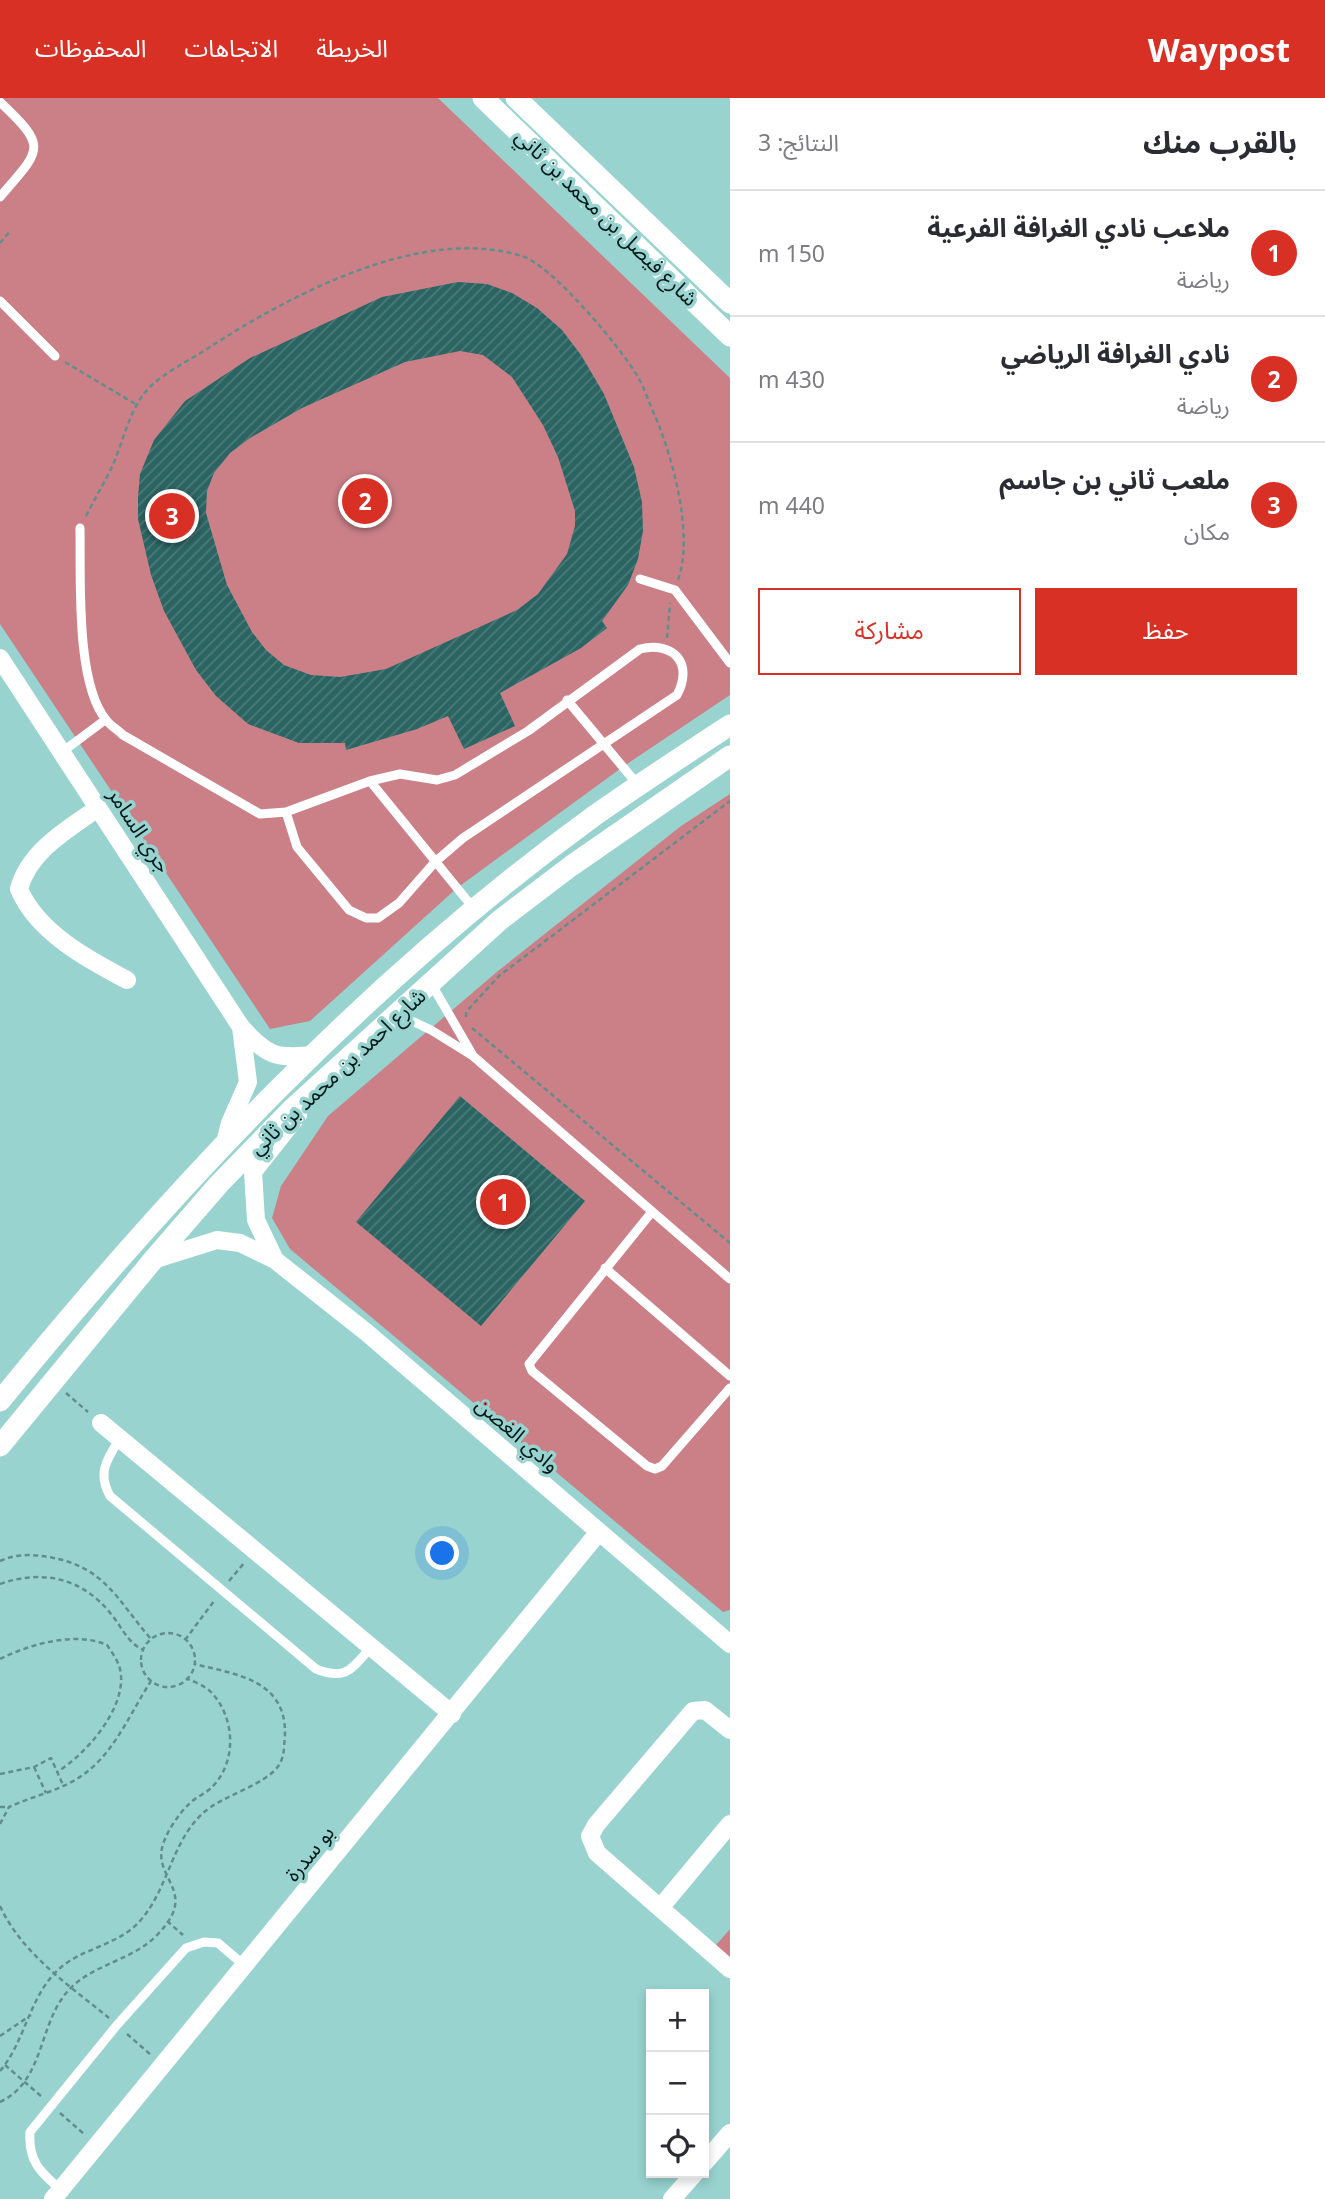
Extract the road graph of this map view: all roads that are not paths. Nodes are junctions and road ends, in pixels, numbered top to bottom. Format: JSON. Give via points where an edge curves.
{"nodes":[{"id":1,"x":483,"y":98,"type":"edge"},
{"id":2,"x":516,"y":98,"type":"edge"},
{"id":3,"x":0,"y":102,"type":"edge"},
{"id":4,"x":0,"y":197,"type":"edge"},
{"id":5,"x":0,"y":301,"type":"edge"},
{"id":6,"x":730,"y":303,"type":"edge"},
{"id":7,"x":730,"y":336,"type":"edge"},
{"id":8,"x":55,"y":356,"type":"road end"},
{"id":9,"x":80,"y":528,"type":"road end"},
{"id":10,"x":640,"y":579,"type":"dead end"},
{"id":11,"x":0,"y":658,"type":"edge"},
{"id":12,"x":730,"y":663,"type":"edge"},
{"id":13,"x":568,"y":700,"type":"junction"},
{"id":14,"x":105,"y":720,"type":"junction"},
{"id":15,"x":730,"y":725,"type":"edge"},
{"id":16,"x":605,"y":743,"type":"junction"},
{"id":17,"x":62,"y":752,"type":"junction"},
{"id":18,"x":730,"y":756,"type":"edge"},
{"id":19,"x":370,"y":781,"type":"junction"},
{"id":20,"x":639,"y":786,"type":"junction"},
{"id":21,"x":98,"y":808,"type":"junction"},
{"id":22,"x":286,"y":812,"type":"junction"},
{"id":23,"x":435,"y":862,"type":"junction"},
{"id":24,"x":476,"y":911,"type":"junction"},
{"id":25,"x":127,"y":980,"type":"dead end"},
{"id":26,"x":430,"y":983,"type":"junction"},
{"id":27,"x":394,"y":1013,"type":"junction"},
{"id":28,"x":241,"y":1027,"type":"junction"},
{"id":29,"x":314,"y":1055,"type":"junction"},
{"id":30,"x":473,"y":1056,"type":"junction"},
{"id":31,"x":331,"y":1072,"type":"junction"},
{"id":32,"x":225,"y":1143,"type":"junction"},
{"id":33,"x":651,"y":1213,"type":"junction"},
{"id":34,"x":275,"y":1259,"type":"junction"},
{"id":35,"x":153,"y":1260,"type":"junction"},
{"id":36,"x":606,"y":1268,"type":"junction"},
{"id":37,"x":730,"y":1279,"type":"edge"},
{"id":38,"x":730,"y":1376,"type":"edge"},
{"id":39,"x":730,"y":1388,"type":"edge"},
{"id":40,"x":0,"y":1401,"type":"edge"},
{"id":41,"x":101,"y":1423,"type":"road end"},
{"id":42,"x":120,"y":1438,"type":"junction"},
{"id":43,"x":0,"y":1446,"type":"edge"},
{"id":44,"x":598,"y":1533,"type":"junction"},
{"id":45,"x":730,"y":1644,"type":"edge"},
{"id":46,"x":371,"y":1647,"type":"junction"},
{"id":47,"x":452,"y":1714,"type":"junction"},
{"id":48,"x":730,"y":1730,"type":"edge"},
{"id":49,"x":730,"y":1824,"type":"edge"},
{"id":50,"x":660,"y":1908,"type":"junction"},
{"id":51,"x":246,"y":1967,"type":"junction"},
{"id":52,"x":730,"y":1969,"type":"edge"},
{"id":53,"x":730,"y":2133,"type":"edge"},
{"id":54,"x":709,"y":2157,"type":"edge"},
{"id":55,"x":691,"y":2178,"type":"edge"},
{"id":56,"x":57,"y":2194,"type":"edge"},
{"id":57,"x":672,"y":2199,"type":"edge"}],
"edges":[{"from":1,"to":7,"type":"street","name":"شارع فيصل بن محمد بن ثاني"},
{"from":2,"to":6,"type":"street","name":"شارع فيصل بن محمد بن ثاني"},
{"from":3,"to":4,"type":"lane","via":[[29,130],[36,145],[31,162]]},
{"from":5,"to":8,"type":"lane"},
{"from":9,"to":14,"type":"lane","via":[[82,645],[94,697]]},
{"from":10,"to":12,"type":"lane","via":[[675,590]]},
{"from":11,"to":17,"type":"street","name":"جري السامر"},
{"from":13,"to":16,"type":"lane"},
{"from":13,"to":16,"type":"lane","via":[[639,649],[666,648],[678,659],[684,682],[677,695]]},
{"from":13,"to":19,"type":"lane","via":[[455,775],[437,780],[400,774]]},
{"from":14,"to":17,"type":"lane"},
{"from":14,"to":22,"type":"lane","via":[[260,814]]},
{"from":15,"to":20,"type":"street","name":"شارع احمد بن محمد بن ثاني"},
{"from":16,"to":20,"type":"lane"},
{"from":16,"to":23,"type":"lane","via":[[463,838]]},
{"from":17,"to":21,"type":"street","name":"جري السامر"},
{"from":18,"to":26,"type":"street","name":"شارع احمد بن محمد بن ثاني","via":[[571,866],[500,920]]},
{"from":19,"to":22,"type":"lane"},
{"from":19,"to":23,"type":"lane"},
{"from":20,"to":24,"type":"street","name":"شارع احمد بن محمد بن ثاني"},
{"from":21,"to":25,"type":"street","via":[[32,861],[19,889],[23,900],[56,937]]},
{"from":21,"to":28,"type":"street","name":"جري السامر"},
{"from":22,"to":23,"type":"lane","via":[[297,848],[349,910],[366,918],[378,918],[400,903]]},
{"from":23,"to":24,"type":"lane"},
{"from":24,"to":29,"type":"street","name":"شارع احمد بن محمد بن ثاني"},
{"from":26,"to":27,"type":"street","name":"شارع احمد بن محمد بن ثاني"},
{"from":26,"to":30,"type":"lane"},
{"from":27,"to":30,"type":"lane"},
{"from":27,"to":31,"type":"street","name":"شارع احمد بن محمد بن ثاني"},
{"from":28,"to":29,"type":"street","name":"جري السامر","via":[[278,1058]]},
{"from":28,"to":32,"type":"street","name":"جري السامر","via":[[248,1083]]},
{"from":29,"to":32,"type":"street","name":"شارع احمد بن محمد بن ثاني"},
{"from":30,"to":33,"type":"lane"},
{"from":31,"to":34,"type":"street","name":"وادي الغصن","via":[[253,1172],[256,1220]]},
{"from":31,"to":35,"type":"street","name":"شارع احمد بن محمد بن ثاني","via":[[250,1151]]},
{"from":32,"to":40,"type":"street","name":"شارع احمد بن محمد بن ثاني","via":[[114,1263]]},
{"from":33,"to":36,"type":"lane"},
{"from":33,"to":37,"type":"lane"},
{"from":34,"to":35,"type":"street","name":"وادي الغصن","via":[[240,1242],[217,1240]]},
{"from":34,"to":44,"type":"street","name":"وادي الغصن"},
{"from":35,"to":43,"type":"street","name":"شارع احمد بن محمد بن ثاني"},
{"from":36,"to":38,"type":"lane"},
{"from":36,"to":39,"type":"lane","via":[[532,1356],[532,1371],[655,1469]]},
{"from":41,"to":42,"type":"street"},
{"from":42,"to":46,"type":"street"},
{"from":42,"to":46,"type":"lane","via":[[104,1462],[103,1483],[110,1496],[316,1669],[333,1676],[350,1671]]},
{"from":44,"to":45,"type":"street","name":"وادي الغصن"},
{"from":44,"to":47,"type":"street","name":"بو سدرة"},
{"from":46,"to":47,"type":"street"},
{"from":47,"to":51,"type":"street","name":"بو سدرة"},
{"from":48,"to":50,"type":"street","via":[[705,1710],[693,1711],[592,1830],[593,1848]]},
{"from":49,"to":50,"type":"street"},
{"from":50,"to":52,"type":"street"},
{"from":51,"to":56,"type":"street","name":"بو سدرة"},
{"from":51,"to":56,"type":"lane","via":[[218,1943],[194,1944],[117,2025],[30,2132],[35,2168]]},
{"from":53,"to":54,"type":"street"},
{"from":55,"to":57,"type":"street"}]}
